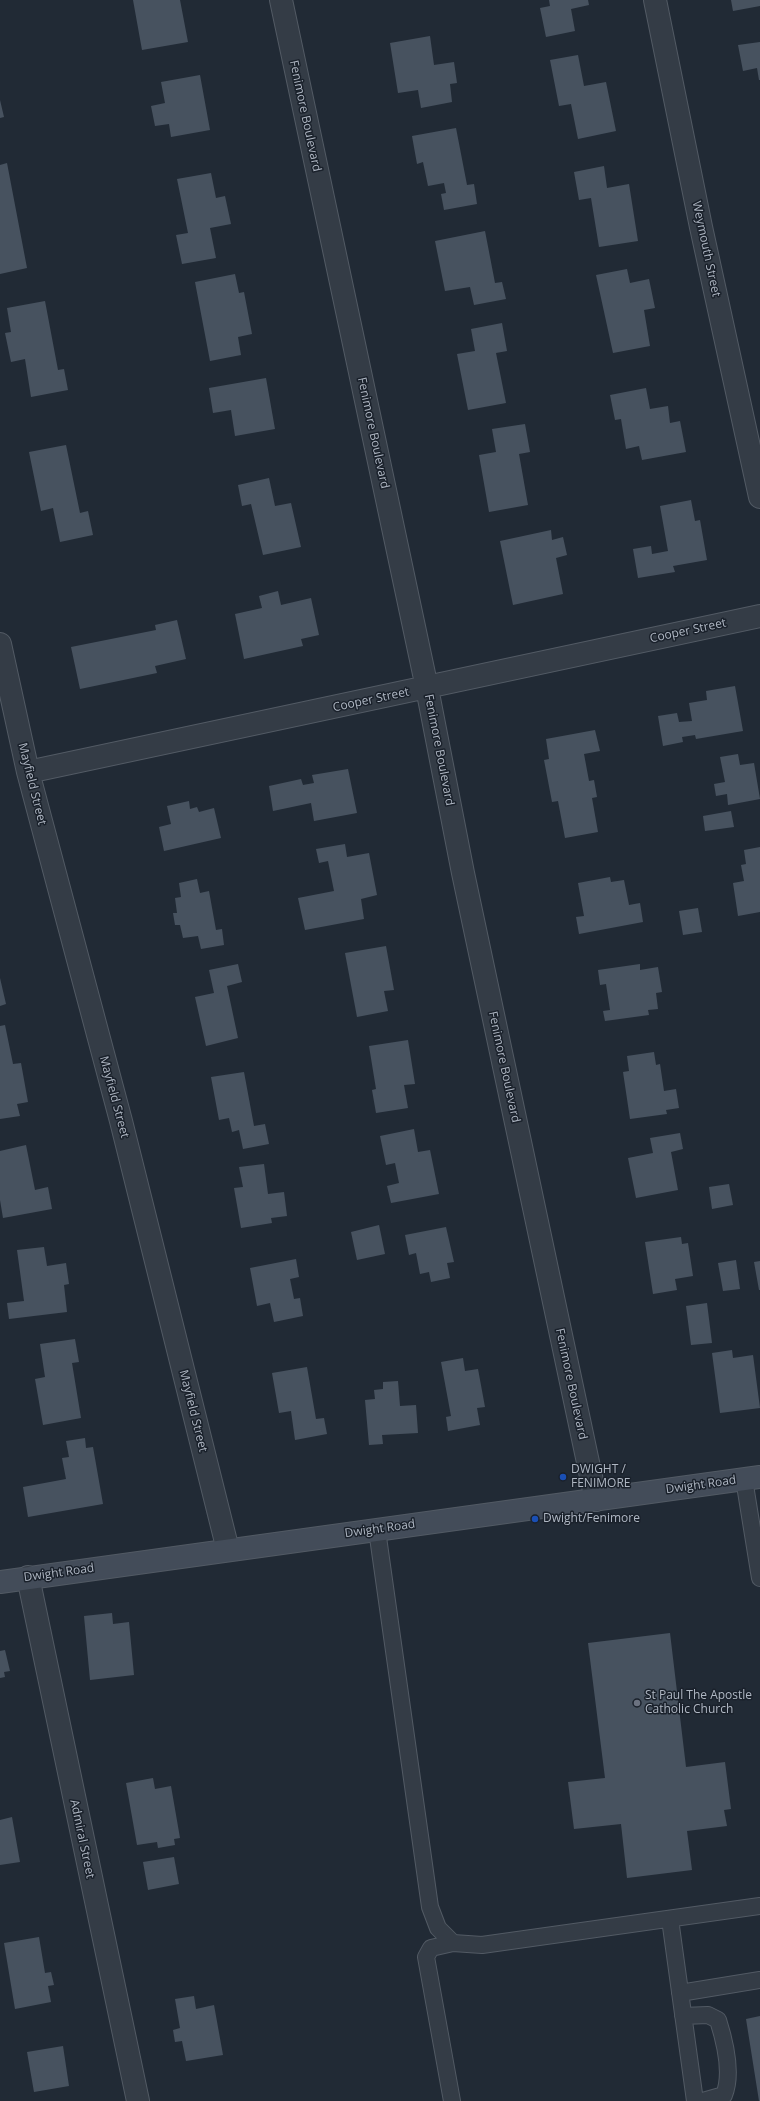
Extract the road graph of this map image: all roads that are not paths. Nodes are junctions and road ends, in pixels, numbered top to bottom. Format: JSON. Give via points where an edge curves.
{"nodes":[{"id":1,"x":281,"y":0,"type":"edge"},
{"id":2,"x":655,"y":0,"type":"edge"},
{"id":3,"x":760,"y":497,"type":"edge"},
{"id":4,"x":760,"y":616,"type":"edge"},
{"id":5,"x":1,"y":656,"type":"edge"},
{"id":6,"x":427,"y":688,"type":"junction"},
{"id":7,"x":28,"y":772,"type":"junction"},
{"id":8,"x":752,"y":1478,"type":"edge"},
{"id":9,"x":596,"y":1500,"type":"junction"},
{"id":10,"x":377,"y":1530,"type":"junction"},
{"id":11,"x":228,"y":1550,"type":"junction"},
{"id":12,"x":28,"y":1577,"type":"junction"},
{"id":13,"x":760,"y":1578,"type":"edge"},
{"id":14,"x":0,"y":1582,"type":"edge"},
{"id":15,"x":760,"y":1906,"type":"edge"},
{"id":16,"x":670,"y":1919,"type":"junction"},
{"id":17,"x":453,"y":1943,"type":"junction"},
{"id":18,"x":760,"y":1980,"type":"edge"},
{"id":19,"x":680,"y":1993,"type":"junction"},
{"id":20,"x":684,"y":2016,"type":"junction"},
{"id":21,"x":138,"y":2101,"type":"edge"},
{"id":22,"x":452,"y":2101,"type":"edge"},
{"id":23,"x":695,"y":2101,"type":"edge"},
{"id":24,"x":703,"y":2101,"type":"edge"}],
"edges":[{"from":1,"to":6,"type":"street","name":"Fenimore Boulevard"},
{"from":2,"to":3,"type":"street","name":"Weymouth Street","via":[[701,228]]},
{"from":4,"to":6,"type":"street","name":"Cooper Street"},
{"from":5,"to":7,"type":"street","name":"Mayfield Street"},
{"from":6,"to":7,"type":"street","name":"Cooper Street"},
{"from":6,"to":9,"type":"street","name":"Fenimore Boulevard","via":[[464,881]]},
{"from":7,"to":11,"type":"street","name":"Mayfield Street","via":[[121,1121]]},
{"from":8,"to":9,"type":"main road","name":"Dwight Road"},
{"from":8,"to":13,"type":"lane"},
{"from":9,"to":10,"type":"main road","name":"Dwight Road"},
{"from":10,"to":11,"type":"main road","name":"Dwight Road"},
{"from":10,"to":17,"type":"lane","via":[[430,1907],[438,1928]]},
{"from":11,"to":12,"type":"main road","name":"Dwight Road"},
{"from":12,"to":14,"type":"main road","name":"Dwight Road"},
{"from":12,"to":21,"type":"street","name":"Admiral Street"},
{"from":15,"to":16,"type":"lane"},
{"from":16,"to":17,"type":"lane","via":[[482,1945]]},
{"from":16,"to":19,"type":"lane"},
{"from":17,"to":22,"type":"lane","via":[[431,1948],[426,1957]]},
{"from":18,"to":19,"type":"lane"},
{"from":19,"to":20,"type":"lane"},
{"from":20,"to":23,"type":"lane"},
{"from":20,"to":24,"type":"lane","via":[[708,2015],[718,2020],[724,2039],[728,2084],[724,2095]]}]}
